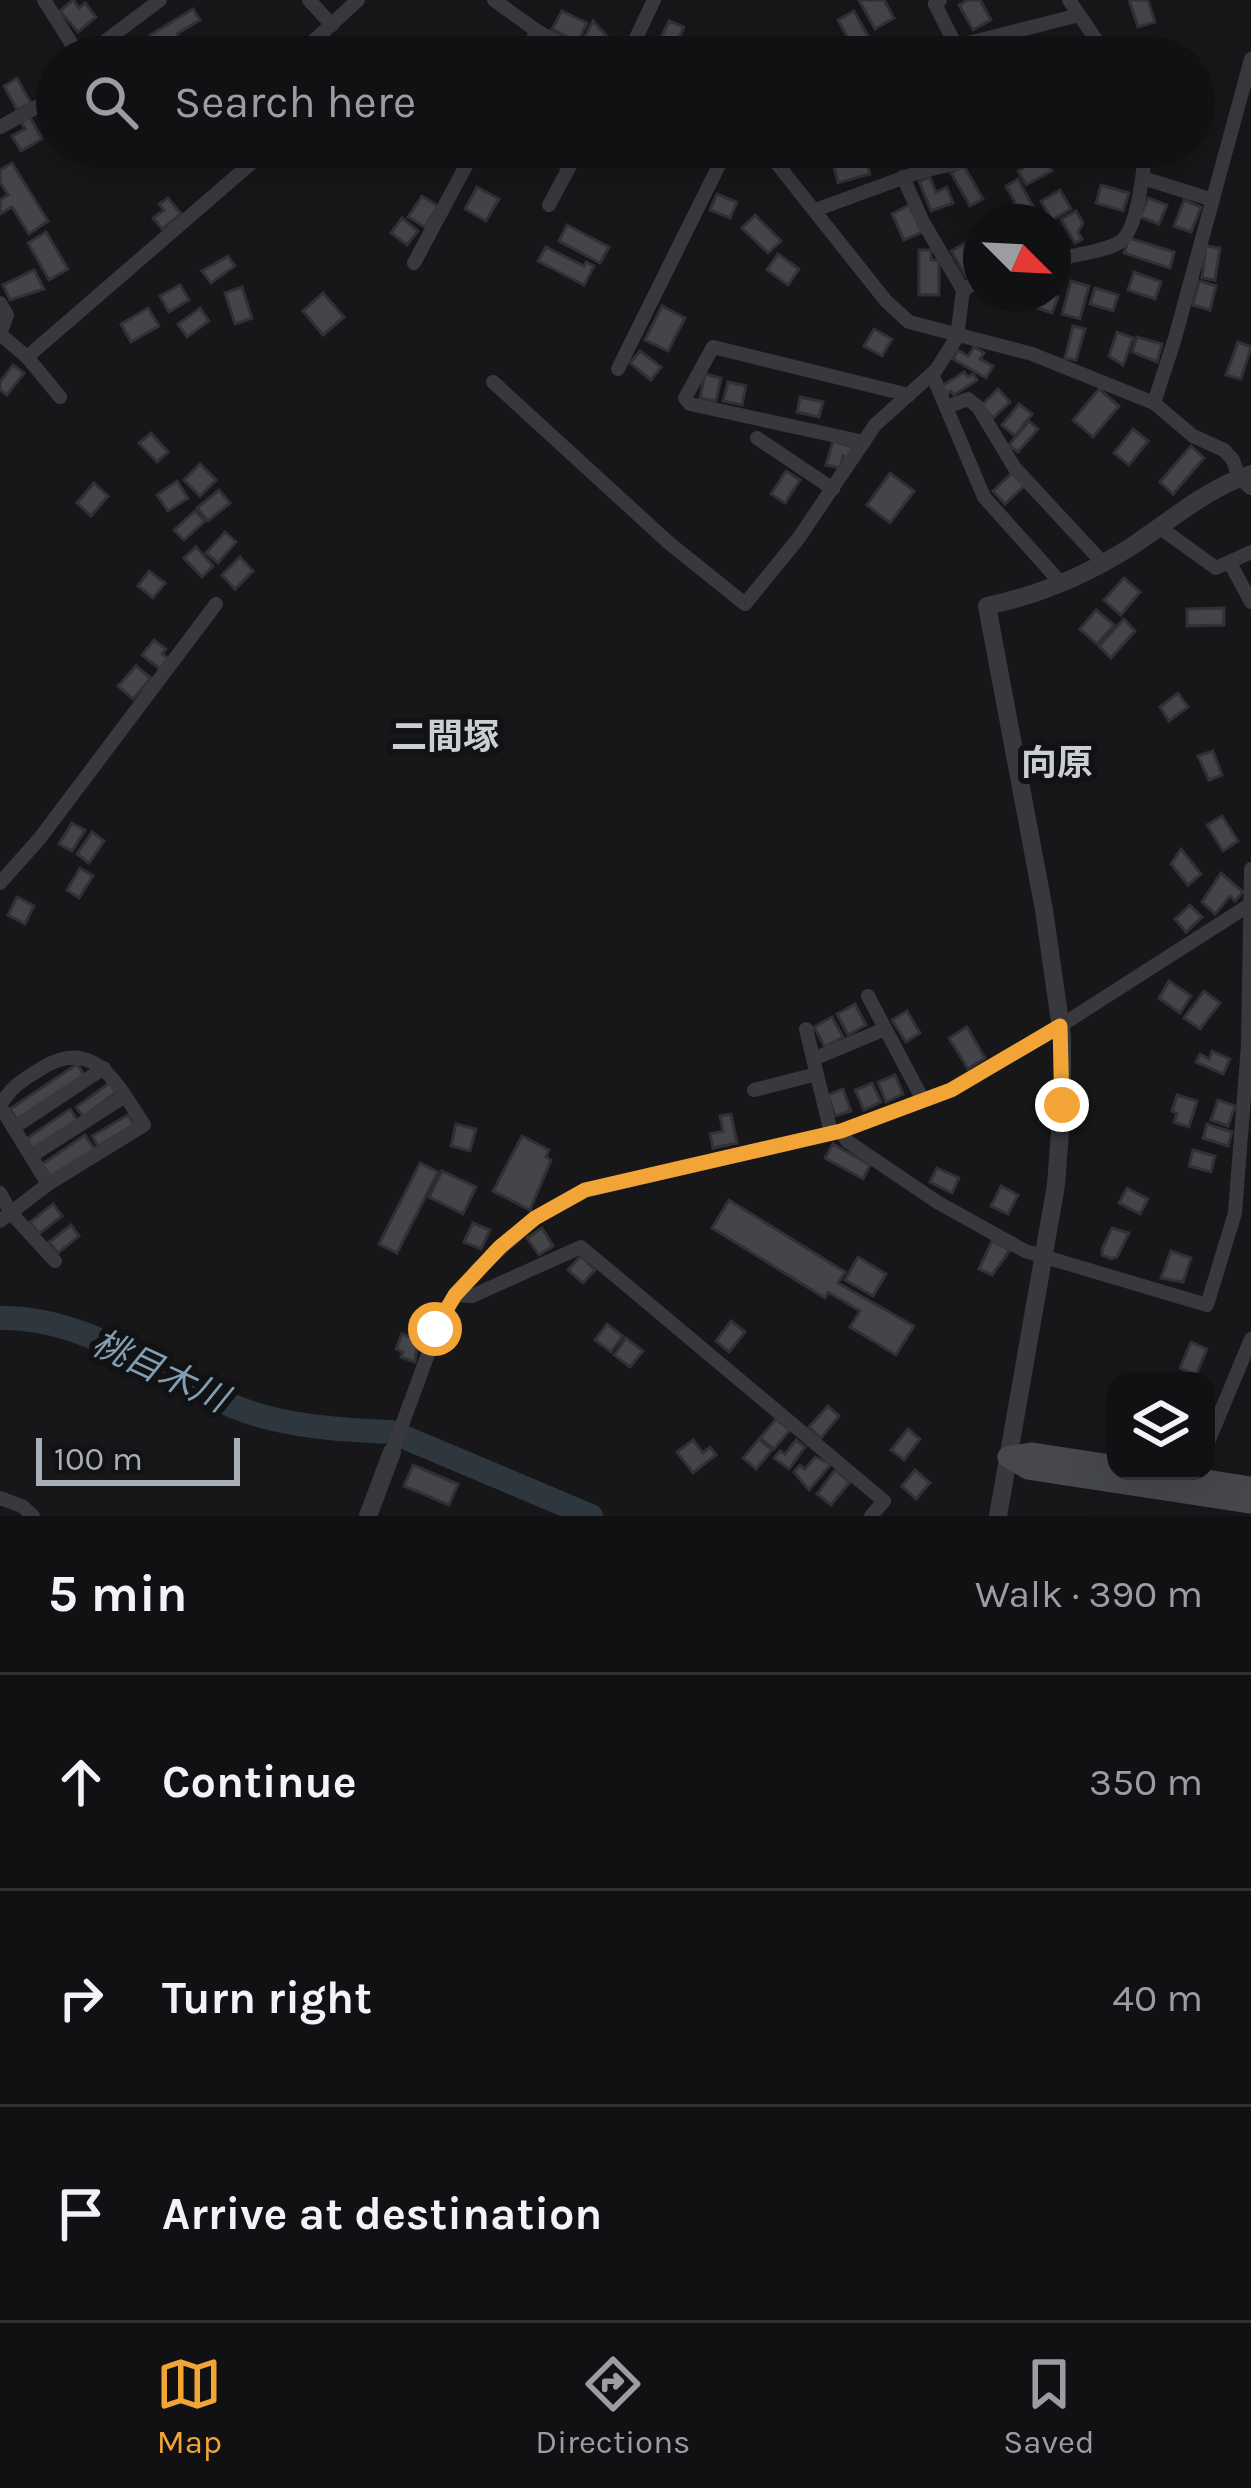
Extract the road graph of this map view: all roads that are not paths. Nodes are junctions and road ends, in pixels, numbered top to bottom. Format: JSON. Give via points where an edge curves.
{"nodes":[{"id":1,"x":44,"y":0,"type":"edge"},
{"id":2,"x":160,"y":0,"type":"edge"},
{"id":3,"x":309,"y":0,"type":"edge"},
{"id":4,"x":358,"y":0,"type":"edge"},
{"id":5,"x":494,"y":0,"type":"edge"},
{"id":6,"x":654,"y":0,"type":"edge"},
{"id":7,"x":940,"y":0,"type":"edge"},
{"id":8,"x":1069,"y":0,"type":"edge"},
{"id":9,"x":1079,"y":15,"type":"junction"},
{"id":10,"x":332,"y":25,"type":"junction"},
{"id":11,"x":537,"y":31,"type":"junction"},
{"id":12,"x":68,"y":36,"type":"edge"},
{"id":13,"x":111,"y":36,"type":"edge"},
{"id":14,"x":320,"y":36,"type":"edge"},
{"id":15,"x":534,"y":36,"type":"edge"},
{"id":16,"x":547,"y":36,"type":"edge"},
{"id":17,"x":637,"y":36,"type":"edge"},
{"id":18,"x":950,"y":36,"type":"edge"},
{"id":19,"x":996,"y":36,"type":"edge"},
{"id":20,"x":1094,"y":36,"type":"edge"},
{"id":21,"x":1251,"y":59,"type":"edge"},
{"id":22,"x":36,"y":107,"type":"edge"},
{"id":23,"x":0,"y":127,"type":"edge"},
{"id":24,"x":251,"y":168,"type":"edge"},
{"id":25,"x":465,"y":168,"type":"edge"},
{"id":26,"x":569,"y":168,"type":"edge"},
{"id":27,"x":718,"y":168,"type":"edge"},
{"id":28,"x":781,"y":168,"type":"edge"},
{"id":29,"x":943,"y":168,"type":"edge"},
{"id":30,"x":1143,"y":168,"type":"edge"},
{"id":31,"x":903,"y":178,"type":"junction"},
{"id":32,"x":1142,"y":178,"type":"junction"},
{"id":33,"x":1213,"y":200,"type":"junction"},
{"id":34,"x":549,"y":205,"type":"dead end"},
{"id":35,"x":815,"y":210,"type":"junction"},
{"id":36,"x":1071,"y":255,"type":"edge"},
{"id":37,"x":414,"y":263,"type":"dead end"},
{"id":38,"x":963,"y":290,"type":"joint"},
{"id":39,"x":0,"y":303,"type":"edge"},
{"id":40,"x":0,"y":334,"type":"edge"},
{"id":41,"x":956,"y":337,"type":"junction"},
{"id":42,"x":27,"y":357,"type":"junction"},
{"id":43,"x":618,"y":369,"type":"dead end"},
{"id":44,"x":932,"y":374,"type":"junction"},
{"id":45,"x":494,"y":382,"type":"dead end"},
{"id":46,"x":909,"y":395,"type":"junction"},
{"id":47,"x":60,"y":397,"type":"dead end"},
{"id":48,"x":1154,"y":403,"type":"junction"},
{"id":49,"x":946,"y":407,"type":"junction"},
{"id":50,"x":758,"y":438,"type":"dead end"},
{"id":51,"x":864,"y":442,"type":"junction"},
{"id":52,"x":1247,"y":480,"type":"edge"},
{"id":53,"x":833,"y":489,"type":"junction"},
{"id":54,"x":1159,"y":527,"type":"junction"},
{"id":55,"x":1251,"y":552,"type":"edge"},
{"id":56,"x":1103,"y":562,"type":"junction"},
{"id":57,"x":1230,"y":563,"type":"junction"},
{"id":58,"x":1061,"y":584,"type":"junction"},
{"id":59,"x":1251,"y":602,"type":"edge"},
{"id":60,"x":216,"y":604,"type":"dead end"},
{"id":61,"x":1251,"y":869,"type":"edge"},
{"id":62,"x":0,"y":883,"type":"edge"},
{"id":63,"x":1251,"y":904,"type":"edge"},
{"id":64,"x":868,"y":996,"type":"dead end"},
{"id":65,"x":1060,"y":1026,"type":"junction"},
{"id":66,"x":806,"y":1029,"type":"dead end"},
{"id":67,"x":885,"y":1029,"type":"junction"},
{"id":68,"x":815,"y":1067,"type":"junction"},
{"id":69,"x":104,"y":1068,"type":"junction"},
{"id":70,"x":754,"y":1090,"type":"dead end"},
{"id":71,"x":125,"y":1096,"type":"junction"},
{"id":72,"x":923,"y":1100,"type":"junction"},
{"id":73,"x":14,"y":1128,"type":"junction"},
{"id":74,"x":836,"y":1132,"type":"junction"},
{"id":75,"x":31,"y":1156,"type":"junction"},
{"id":76,"x":48,"y":1184,"type":"junction"},
{"id":77,"x":0,"y":1193,"type":"edge"},
{"id":78,"x":6,"y":1217,"type":"edge"},
{"id":79,"x":1044,"y":1258,"type":"junction"},
{"id":80,"x":55,"y":1261,"type":"dead end"},
{"id":81,"x":455,"y":1295,"type":"junction"},
{"id":82,"x":1251,"y":1339,"type":"edge"},
{"id":83,"x":1215,"y":1425,"type":"edge"},
{"id":84,"x":392,"y":1452,"type":"joint"},
{"id":85,"x":1009,"y":1457,"type":"junction"},
{"id":86,"x":1107,"y":1465,"type":"edge"},
{"id":87,"x":1215,"y":1479,"type":"edge"},
{"id":88,"x":1251,"y":1487,"type":"edge"},
{"id":89,"x":0,"y":1498,"type":"edge"},
{"id":90,"x":1251,"y":1503,"type":"edge"},
{"id":91,"x":32,"y":1516,"type":"edge"},
{"id":92,"x":368,"y":1516,"type":"edge"},
{"id":93,"x":871,"y":1516,"type":"edge"},
{"id":94,"x":998,"y":1516,"type":"edge"}],
"edges":[{"from":1,"to":12,"type":"street"},
{"from":2,"to":13,"type":"street"},
{"from":3,"to":10,"type":"street"},
{"from":4,"to":10,"type":"street"},
{"from":5,"to":11,"type":"street"},
{"from":6,"to":17,"type":"street"},
{"from":7,"to":18,"type":"street","via":[[938,15]]},
{"from":8,"to":9,"type":"street"},
{"from":9,"to":19,"type":"street"},
{"from":9,"to":20,"type":"street"},
{"from":10,"to":14,"type":"street"},
{"from":11,"to":15,"type":"street"},
{"from":11,"to":16,"type":"street"},
{"from":21,"to":33,"type":"street"},
{"from":22,"to":23,"type":"street"},
{"from":24,"to":42,"type":"street"},
{"from":25,"to":37,"type":"street"},
{"from":26,"to":34,"type":"street"},
{"from":27,"to":43,"type":"street"},
{"from":28,"to":35,"type":"street"},
{"from":29,"to":31,"type":"street"},
{"from":30,"to":32,"type":"street"},
{"from":31,"to":35,"type":"street"},
{"from":31,"to":38,"type":"street"},
{"from":32,"to":33,"type":"street"},
{"from":32,"to":36,"type":"street","via":[[1130,231],[1119,242]]},
{"from":33,"to":48,"type":"street"},
{"from":35,"to":41,"type":"street","via":[[909,322]]},
{"from":38,"to":41,"type":"street"},
{"from":39,"to":40,"type":"street","via":[[7,315]]},
{"from":40,"to":42,"type":"street"},
{"from":41,"to":44,"type":"street"},
{"from":41,"to":48,"type":"street","via":[[1032,354]]},
{"from":42,"to":47,"type":"street"},
{"from":44,"to":46,"type":"street"},
{"from":44,"to":49,"type":"street"},
{"from":45,"to":53,"type":"street","via":[[745,604]]},
{"from":46,"to":51,"type":"street"},
{"from":46,"to":51,"type":"street","via":[[713,347],[685,398]]},
{"from":48,"to":52,"type":"street","via":[[1224,450]]},
{"from":49,"to":56,"type":"street","via":[[968,399],[978,407],[1014,467]]},
{"from":49,"to":58,"type":"street","via":[[984,497]]},
{"from":50,"to":53,"type":"street"},
{"from":51,"to":53,"type":"street"},
{"from":52,"to":54,"type":"street"},
{"from":54,"to":56,"type":"street"},
{"from":54,"to":57,"type":"street","via":[[1216,568]]},
{"from":55,"to":57,"type":"street"},
{"from":56,"to":58,"type":"street"},
{"from":57,"to":59,"type":"street"},
{"from":58,"to":65,"type":"street","via":[[987,606]]},
{"from":60,"to":62,"type":"street"},
{"from":61,"to":63,"type":"street"},
{"from":63,"to":65,"type":"street"},
{"from":63,"to":79,"type":"street","via":[[1235,1213],[1207,1305]]},
{"from":64,"to":67,"type":"street"},
{"from":65,"to":72,"type":"street"},
{"from":65,"to":79,"type":"street","via":[[1062,1105]]},
{"from":66,"to":68,"type":"street"},
{"from":67,"to":68,"type":"street"},
{"from":67,"to":72,"type":"street"},
{"from":68,"to":70,"type":"street"},
{"from":68,"to":74,"type":"street"},
{"from":69,"to":71,"type":"street"},
{"from":69,"to":73,"type":"street"},
{"from":69,"to":73,"type":"street","via":[[63,1058],[10,1088],[0,1106]]},
{"from":71,"to":75,"type":"street"},
{"from":71,"to":76,"type":"street","via":[[144,1125]]},
{"from":72,"to":74,"type":"street"},
{"from":73,"to":75,"type":"street"},
{"from":74,"to":79,"type":"street","via":[[938,1202]]},
{"from":74,"to":81,"type":"street","via":[[585,1190],[535,1218]]},
{"from":75,"to":76,"type":"street"},
{"from":76,"to":78,"type":"street"},
{"from":77,"to":78,"type":"street"},
{"from":78,"to":80,"type":"street"},
{"from":79,"to":85,"type":"street"},
{"from":81,"to":84,"type":"street"},
{"from":81,"to":93,"type":"street","via":[[472,1296],[581,1246],[884,1501]]},
{"from":82,"to":83,"type":"street"},
{"from":84,"to":92,"type":"street"},
{"from":85,"to":86,"type":"main road"},
{"from":85,"to":90,"type":"main road","via":[[1028,1469]]},
{"from":85,"to":94,"type":"street"},
{"from":87,"to":88,"type":"main road"},
{"from":89,"to":91,"type":"street"}]}
